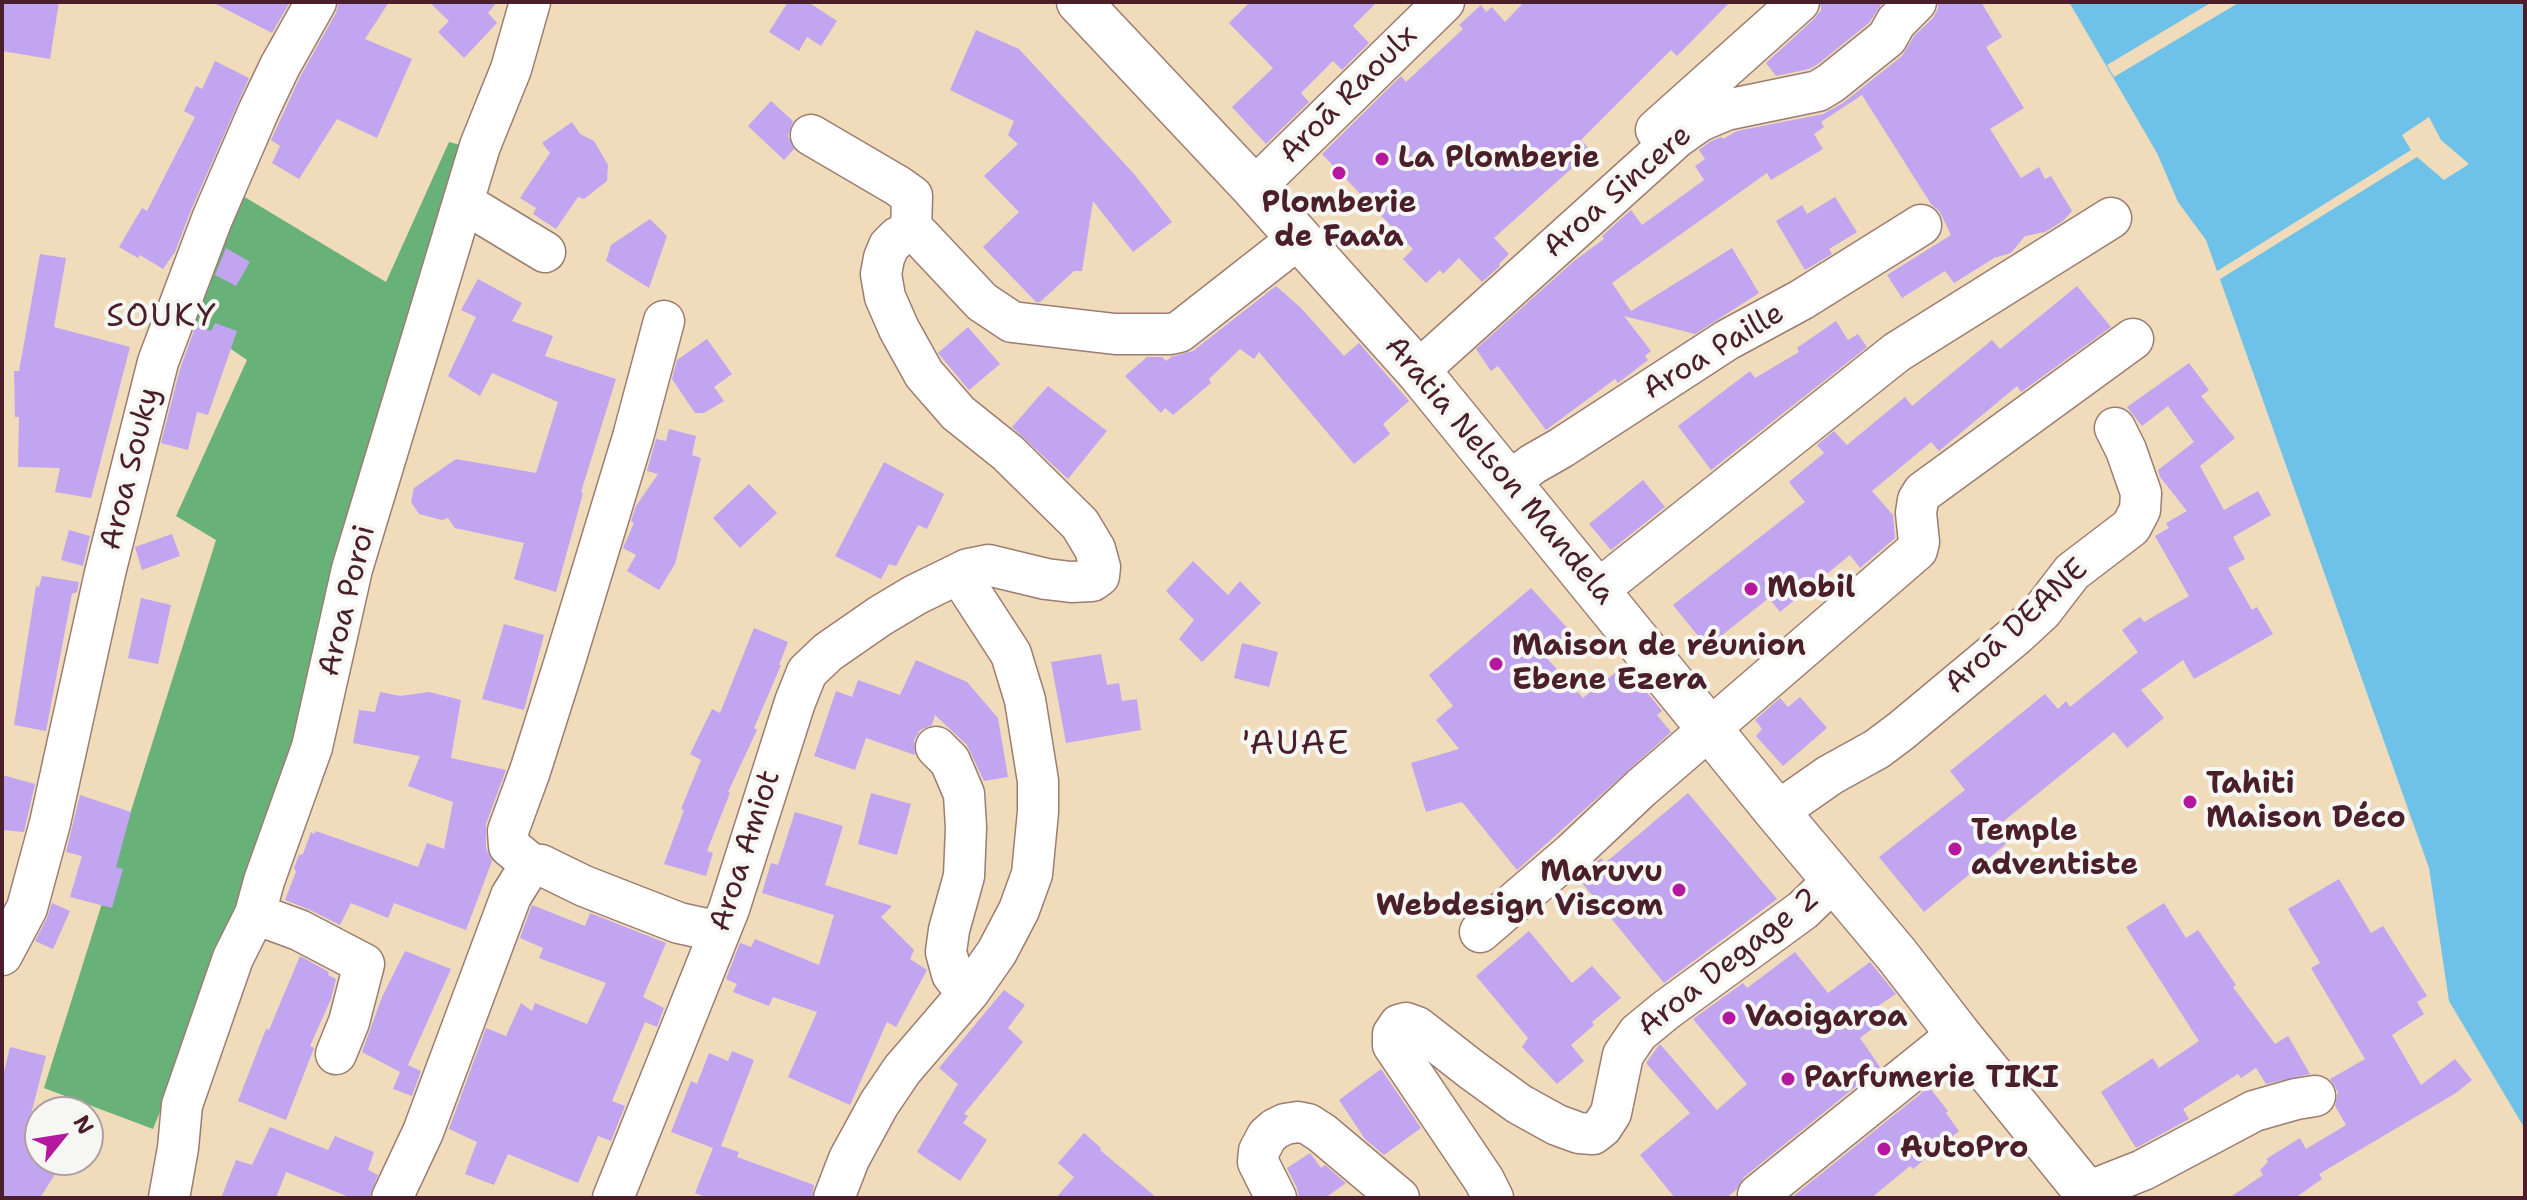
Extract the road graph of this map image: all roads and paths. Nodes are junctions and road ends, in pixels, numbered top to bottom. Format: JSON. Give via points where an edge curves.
{"nodes":[{"id":1,"x":316,"y":2,"type":"edge"},
{"id":2,"x":530,"y":2,"type":"edge"},
{"id":3,"x":1079,"y":2,"type":"edge"},
{"id":4,"x":1444,"y":2,"type":"edge"},
{"id":5,"x":1799,"y":2,"type":"edge"},
{"id":6,"x":1916,"y":2,"type":"edge"},
{"id":7,"x":811,"y":135,"type":"dead end"},
{"id":8,"x":1254,"y":188,"type":"junction"},
{"id":9,"x":464,"y":203,"type":"junction"},
{"id":10,"x":2111,"y":218,"type":"dead end"},
{"id":11,"x":1921,"y":225,"type":"dead end"},
{"id":12,"x":911,"y":233,"type":"junction"},
{"id":13,"x":1299,"y":238,"type":"junction"},
{"id":14,"x":545,"y":252,"type":"dead end"},
{"id":15,"x":664,"y":321,"type":"dead end"},
{"id":16,"x":2133,"y":339,"type":"dead end"},
{"id":17,"x":1412,"y":364,"type":"junction"},
{"id":18,"x":2115,"y":428,"type":"dead end"},
{"id":19,"x":1509,"y":482,"type":"junction"},
{"id":20,"x":959,"y":574,"type":"junction"},
{"id":21,"x":1598,"y":590,"type":"junction"},
{"id":22,"x":1710,"y":728,"type":"junction"},
{"id":23,"x":936,"y":747,"type":"dead end"},
{"id":24,"x":1777,"y":812,"type":"junction"},
{"id":25,"x":531,"y":864,"type":"junction"},
{"id":26,"x":1834,"y":880,"type":"junction"},
{"id":27,"x":255,"y":914,"type":"junction"},
{"id":28,"x":720,"y":932,"type":"junction"},
{"id":29,"x":1480,"y":932,"type":"dead end"},
{"id":30,"x":2,"y":955,"type":"edge"},
{"id":31,"x":967,"y":994,"type":"junction"},
{"id":32,"x":1958,"y":1034,"type":"junction"},
{"id":33,"x":336,"y":1054,"type":"dead end"},
{"id":34,"x":2315,"y":1096,"type":"dead end"},
{"id":35,"x":1758,"y":1195,"type":"dead end"},
{"id":36,"x":2089,"y":1195,"type":"edge"},
{"id":37,"x":169,"y":1198,"type":"edge"},
{"id":38,"x":392,"y":1198,"type":"edge"},
{"id":39,"x":613,"y":1198,"type":"edge"},
{"id":40,"x":834,"y":1198,"type":"edge"},
{"id":41,"x":1276,"y":1198,"type":"edge"},
{"id":42,"x":1399,"y":1198,"type":"edge"},
{"id":43,"x":1493,"y":1198,"type":"edge"}],
"edges":[{"from":1,"to":30,"type":"street","name":"Aroa Souky","via":[[259,110],[163,348],[27,908]]},
{"from":2,"to":9,"type":"street","name":"Aroa Poroi"},
{"from":3,"to":8,"type":"main road","name":"Aratia Nelson Mandela"},
{"from":4,"to":8,"type":"street","name":"Aroā Raoulx"},
{"from":5,"to":17,"type":"street"},
{"from":6,"to":17,"type":"street","name":"Aroa Sincere","via":[[1887,38],[1818,91],[1726,110],[1676,138]]},
{"from":7,"to":12,"type":"street","via":[[912,196]]},
{"from":8,"to":13,"type":"main road","name":"Aratia Nelson Mandela"},
{"from":9,"to":14,"type":"street"},
{"from":9,"to":27,"type":"street","name":"Aroa Poroi","via":[[352,569],[312,747]]},
{"from":10,"to":21,"type":"street","via":[[1897,352]]},
{"from":11,"to":19,"type":"street","name":"Aroa Paille","via":[[1727,340]]},
{"from":12,"to":13,"type":"street","via":[[929,242],[982,302],[1012,322],[1129,334],[1179,332]]},
{"from":12,"to":20,"type":"street","name":"Aroa Amiot","via":[[889,246],[881,274],[885,297],[924,374],[958,413],[1008,453],[1080,524],[1100,567],[1092,581],[1046,579],[988,565]]},
{"from":13,"to":17,"type":"main road","name":"Aratia Nelson Mandela"},
{"from":15,"to":25,"type":"street","via":[[564,664],[508,831],[509,846]]},
{"from":16,"to":22,"type":"street","via":[[1923,492],[1916,513],[1917,550]]},
{"from":17,"to":19,"type":"main road","name":"Aratia Nelson Mandela"},
{"from":18,"to":24,"type":"street","name":"Aroā DEANE","via":[[2141,493],[2131,527],[2072,572],[2042,611],[1901,731]]},
{"from":19,"to":21,"type":"main road","name":"Aratia Nelson Mandela"},
{"from":20,"to":28,"type":"street","name":"Aroa Amiot","via":[[880,616],[807,672]]},
{"from":20,"to":31,"type":"street","via":[[1011,654],[1031,726],[1038,781],[1028,890],[997,952]]},
{"from":21,"to":22,"type":"main road","name":"Aratia Nelson Mandela"},
{"from":22,"to":24,"type":"main road","name":"Aratia Nelson Mandela"},
{"from":22,"to":29,"type":"street"},
{"from":23,"to":31,"type":"street","via":[[950,761],[964,794],[964,876],[946,952],[952,974]]},
{"from":24,"to":26,"type":"main road","name":"Aratia Nelson Mandela"},
{"from":25,"to":28,"type":"street","via":[[679,923]]},
{"from":25,"to":38,"type":"street","via":[[511,896],[423,1132]]},
{"from":26,"to":32,"type":"main road","name":"Aratia Nelson Mandela"},
{"from":26,"to":43,"type":"street","name":"Aroa Degage 2","via":[[1803,910],[1638,1033],[1623,1055],[1611,1113],[1593,1134],[1557,1125],[1519,1104],[1428,1034],[1399,1025],[1393,1045]]},
{"from":27,"to":33,"type":"street","via":[[364,964]]},
{"from":27,"to":37,"type":"street","name":"Aroa Poroi","via":[[233,958],[182,1105]]},
{"from":28,"to":39,"type":"street","name":"Aroa Amiot"},
{"from":31,"to":40,"type":"street","via":[[879,1104]]},
{"from":32,"to":35,"type":"street"},
{"from":32,"to":36,"type":"main road","name":"Aratia Nelson Mandela"},
{"from":34,"to":36,"type":"street","via":[[2254,1111]]},
{"from":41,"to":42,"type":"street","via":[[1258,1162],[1259,1151],[1275,1129],[1298,1122],[1322,1133]]}]}
